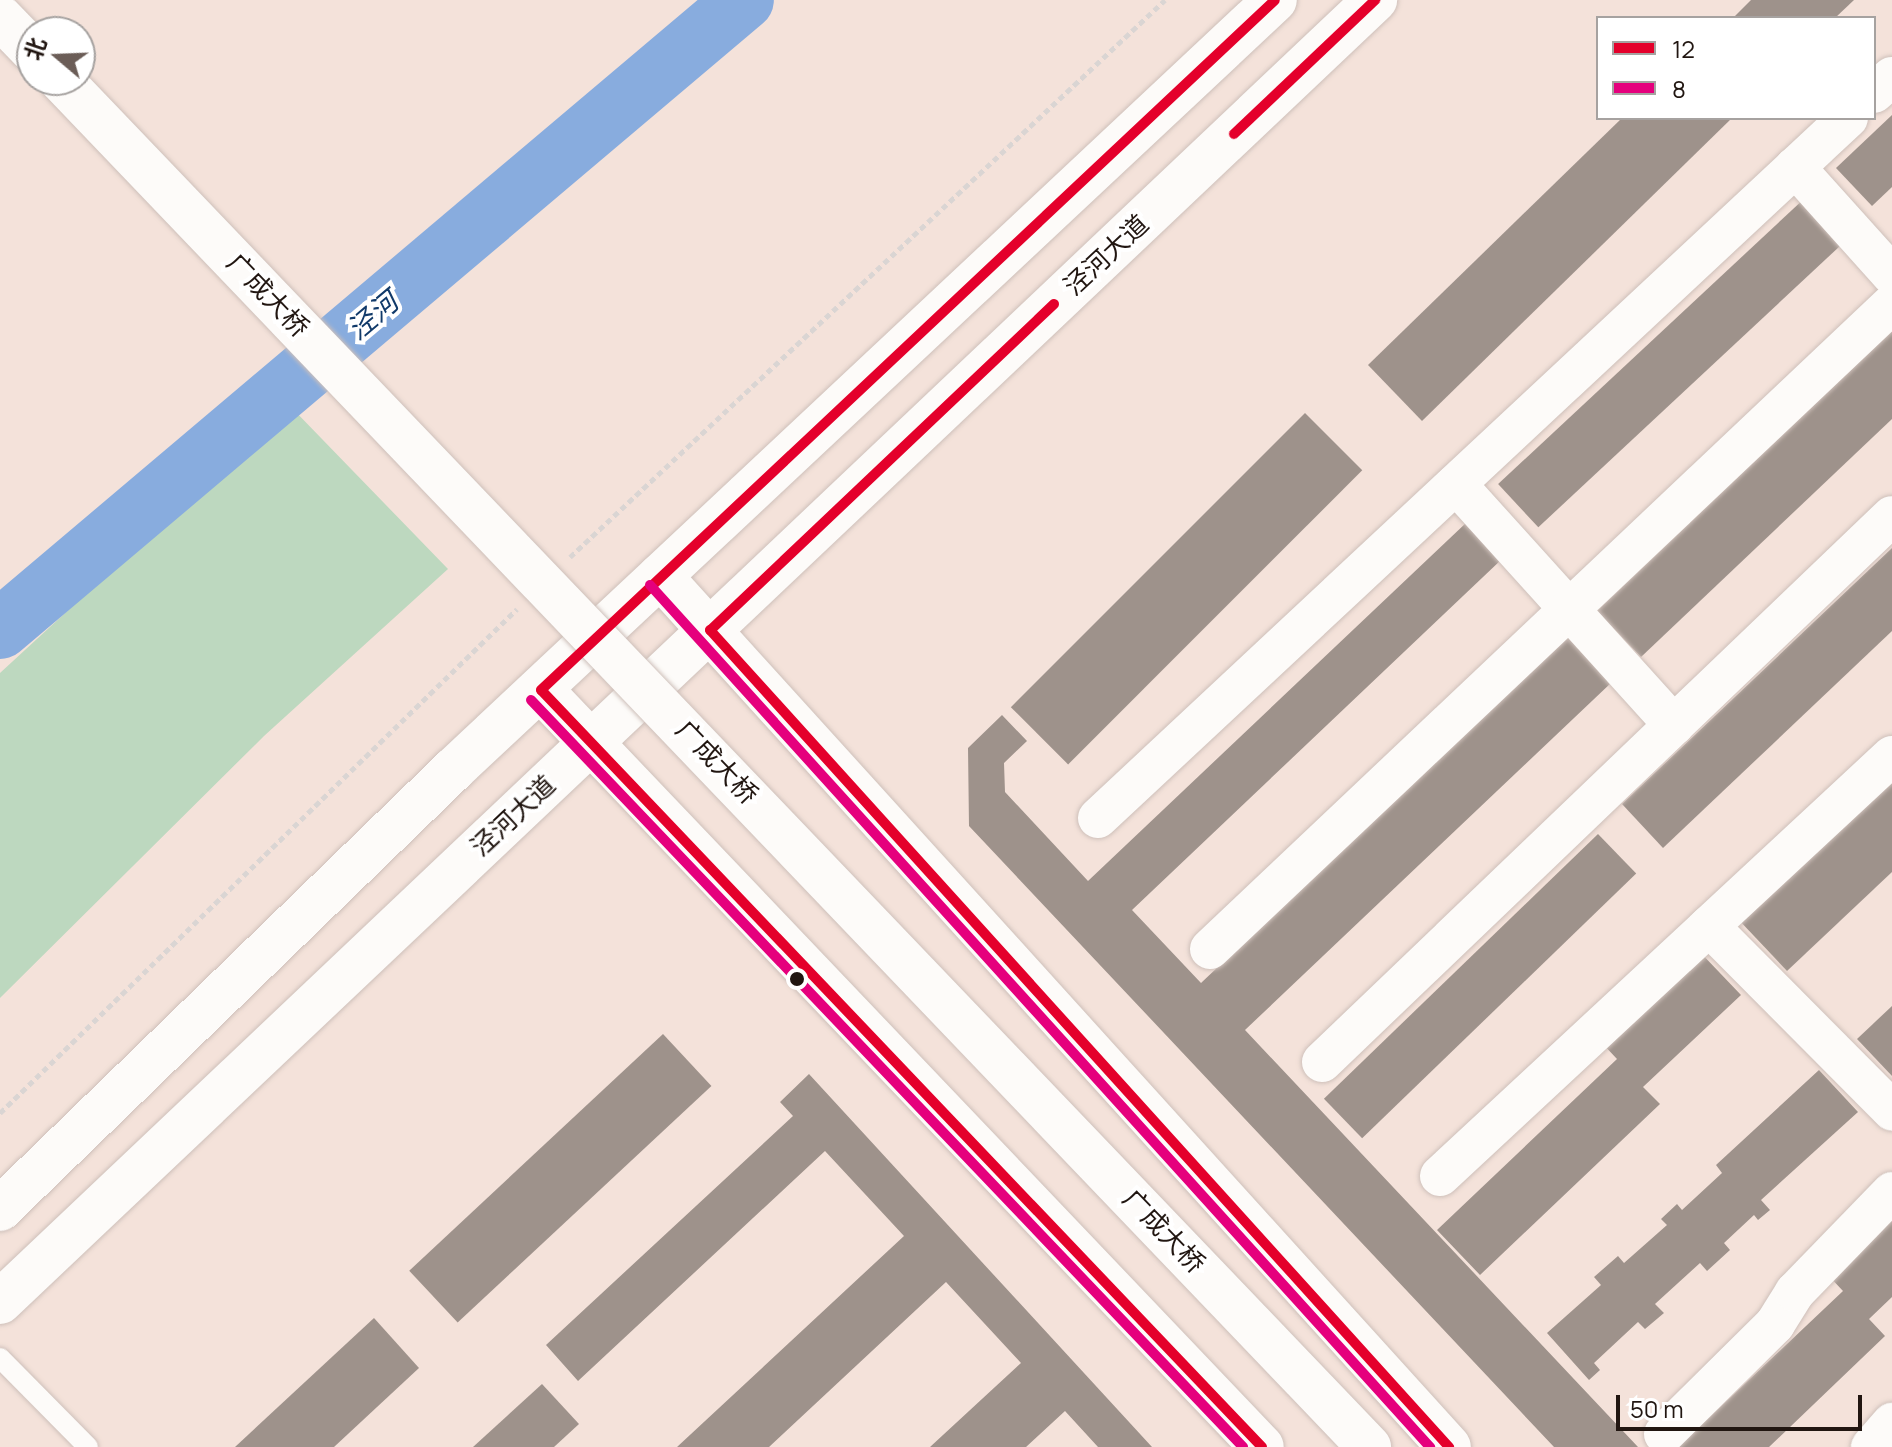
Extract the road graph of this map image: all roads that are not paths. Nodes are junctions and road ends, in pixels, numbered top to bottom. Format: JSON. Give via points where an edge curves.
{"nodes":[{"id":1,"x":1275,"y":0,"type":"edge"},
{"id":2,"x":1375,"y":0,"type":"edge"},
{"id":3,"x":0,"y":17,"type":"edge"},
{"id":4,"x":16,"y":34,"type":"edge"},
{"id":5,"x":1892,"y":77,"type":"edge"},
{"id":6,"x":1876,"y":91,"type":"edge"},
{"id":7,"x":76,"y":96,"type":"edge"},
{"id":8,"x":1846,"y":120,"type":"edge"},
{"id":9,"x":1795,"y":167,"type":"junction"},
{"id":10,"x":1892,"y":275,"type":"edge"},
{"id":11,"x":1892,"y":304,"type":"edge"},
{"id":12,"x":1456,"y":484,"type":"junction"},
{"id":13,"x":1892,"y":516,"type":"edge"},
{"id":14,"x":660,"y":576,"type":"junction"},
{"id":15,"x":1569,"y":609,"type":"junction"},
{"id":16,"x":710,"y":630,"type":"junction"},
{"id":17,"x":541,"y":690,"type":"junction"},
{"id":18,"x":1674,"y":725,"type":"junction"},
{"id":19,"x":591,"y":743,"type":"junction"},
{"id":20,"x":1892,"y":756,"type":"edge"},
{"id":21,"x":1098,"y":818,"type":"dead end"},
{"id":22,"x":1709,"y":926,"type":"junction"},
{"id":23,"x":1210,"y":949,"type":"dead end"},
{"id":24,"x":1322,"y":1062,"type":"dead end"},
{"id":25,"x":1892,"y":1110,"type":"edge"},
{"id":26,"x":1440,"y":1176,"type":"dead end"},
{"id":27,"x":1892,"y":1192,"type":"edge"},
{"id":28,"x":0,"y":1209,"type":"edge"},
{"id":29,"x":0,"y":1302,"type":"edge"},
{"id":30,"x":0,"y":1358,"type":"edge"},
{"id":31,"x":1892,"y":1423,"type":"edge"},
{"id":32,"x":1664,"y":1434,"type":"dead end"},
{"id":33,"x":88,"y":1447,"type":"edge"},
{"id":34,"x":1262,"y":1447,"type":"edge"},
{"id":35,"x":1369,"y":1447,"type":"edge"},
{"id":36,"x":1449,"y":1447,"type":"edge"},
{"id":37,"x":1871,"y":1447,"type":"edge"}],
"edges":[{"from":1,"to":14,"type":"main road"},
{"from":2,"to":16,"type":"main road","name":"泾河大道"},
{"from":3,"to":4,"type":"main road"},
{"from":5,"to":6,"type":"street"},
{"from":7,"to":35,"type":"main road","name":"广成大桥","bridge":true},
{"from":8,"to":9,"type":"street"},
{"from":9,"to":10,"type":"street"},
{"from":9,"to":12,"type":"street"},
{"from":11,"to":15,"type":"street"},
{"from":12,"to":15,"type":"street"},
{"from":12,"to":21,"type":"street"},
{"from":13,"to":18,"type":"street"},
{"from":14,"to":16,"type":"main road"},
{"from":14,"to":17,"type":"main road"},
{"from":15,"to":18,"type":"street"},
{"from":15,"to":23,"type":"street"},
{"from":16,"to":19,"type":"main road","name":"泾河大道"},
{"from":16,"to":36,"type":"main road"},
{"from":17,"to":19,"type":"main road"},
{"from":17,"to":28,"type":"main road"},
{"from":18,"to":24,"type":"street"},
{"from":19,"to":29,"type":"main road","name":"泾河大道"},
{"from":19,"to":34,"type":"main road"},
{"from":20,"to":22,"type":"street"},
{"from":22,"to":25,"type":"street"},
{"from":22,"to":26,"type":"street"},
{"from":27,"to":32,"type":"street","via":[[1795,1292],[1775,1324]]},
{"from":30,"to":33,"type":"lane"},
{"from":31,"to":37,"type":"street"}]}
